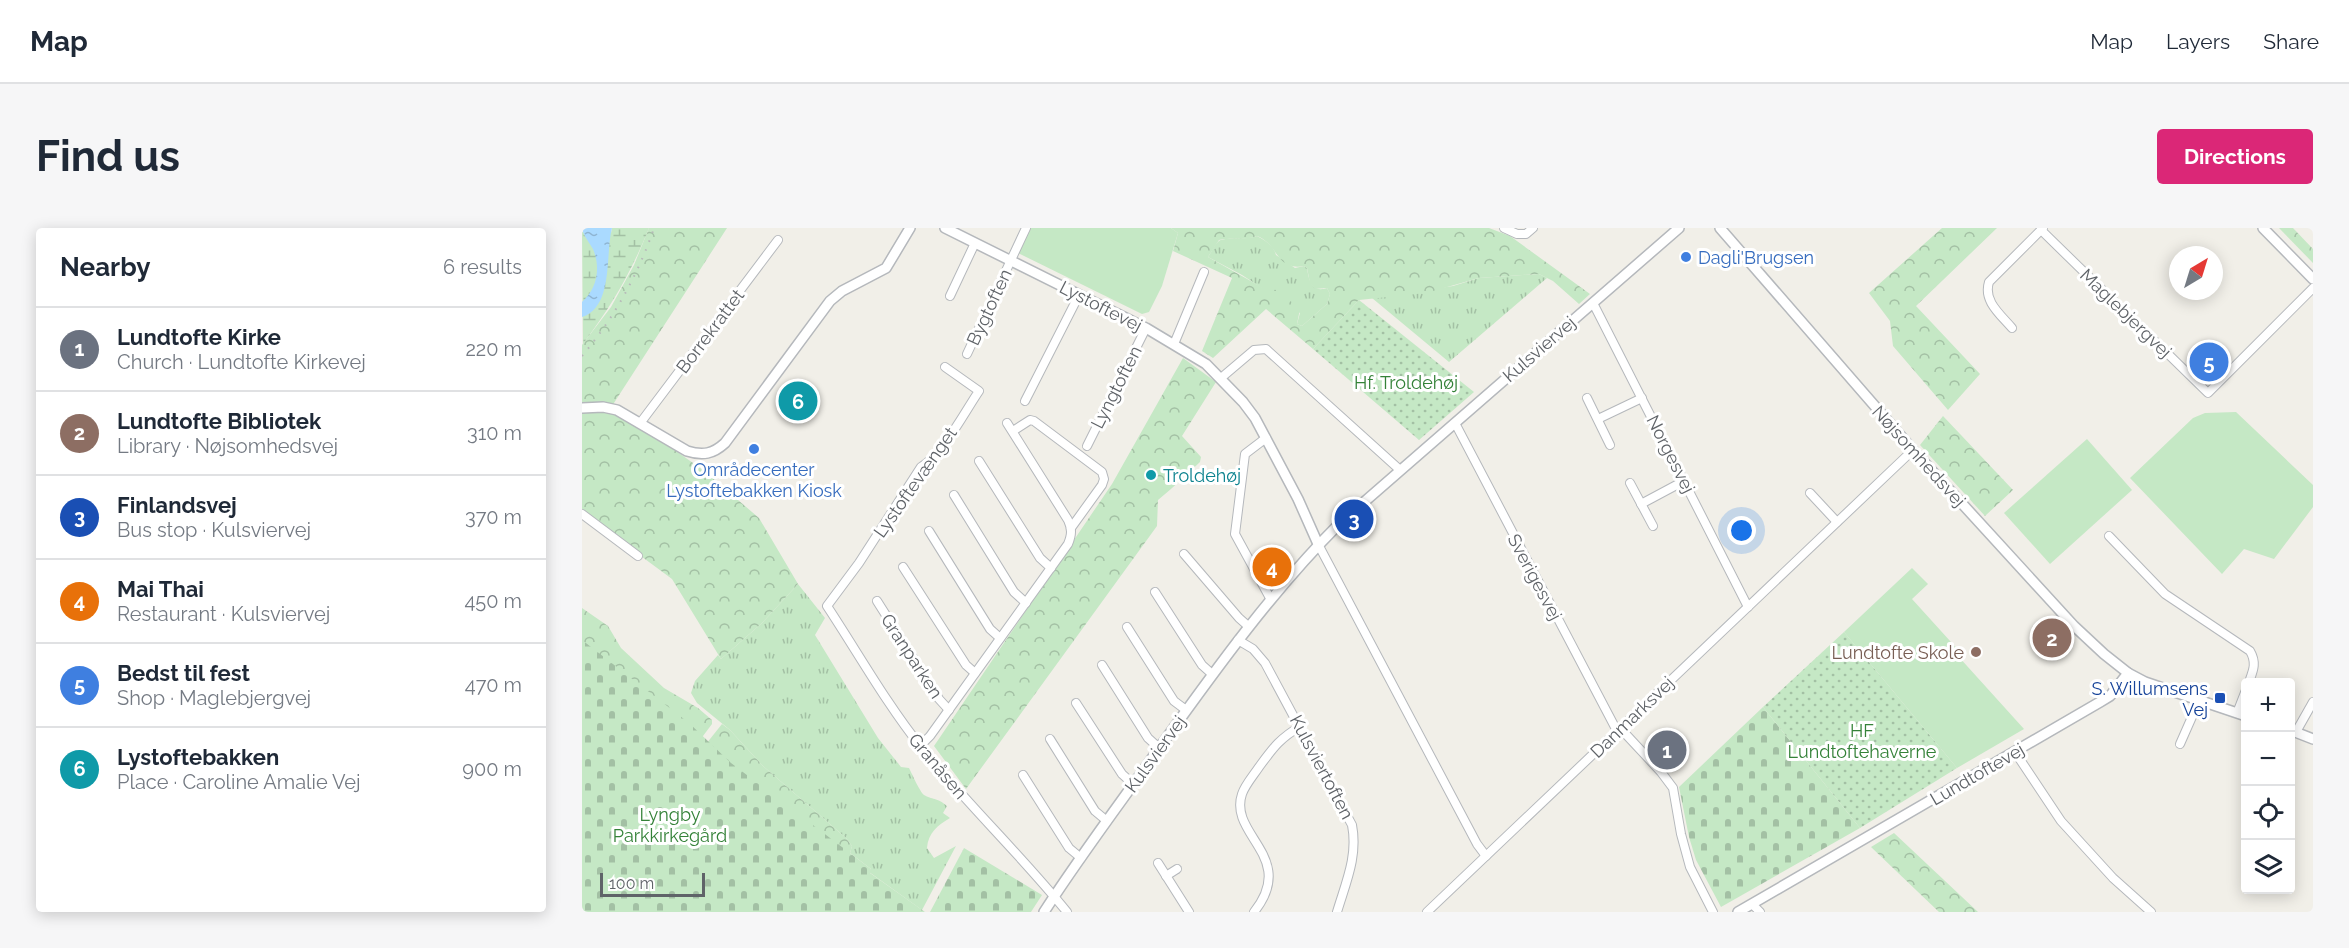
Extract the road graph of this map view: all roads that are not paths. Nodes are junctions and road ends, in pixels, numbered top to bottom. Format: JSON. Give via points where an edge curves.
{"nodes":[{"id":1,"x":910,"y":228,"type":"edge"},
{"id":2,"x":945,"y":228,"type":"edge"},
{"id":3,"x":1026,"y":228,"type":"edge"},
{"id":4,"x":1504,"y":228,"type":"edge"},
{"id":5,"x":1533,"y":228,"type":"edge"},
{"id":6,"x":1679,"y":228,"type":"edge"},
{"id":7,"x":1720,"y":228,"type":"edge"},
{"id":8,"x":2263,"y":228,"type":"edge"},
{"id":9,"x":2042,"y":229,"type":"edge"},
{"id":10,"x":778,"y":240,"type":"dead end"},
{"id":11,"x":975,"y":243,"type":"junction"},
{"id":12,"x":1011,"y":260,"type":"junction"},
{"id":13,"x":1204,"y":273,"type":"dead end"},
{"id":14,"x":2313,"y":279,"type":"edge"},
{"id":15,"x":2313,"y":288,"type":"edge"},
{"id":16,"x":1079,"y":295,"type":"junction"},
{"id":17,"x":950,"y":296,"type":"dead end"},
{"id":18,"x":1593,"y":303,"type":"junction"},
{"id":19,"x":1146,"y":328,"type":"junction"},
{"id":20,"x":2012,"y":328,"type":"dead end"},
{"id":21,"x":1174,"y":344,"type":"junction"},
{"id":22,"x":967,"y":354,"type":"dead end"},
{"id":23,"x":945,"y":367,"type":"dead end"},
{"id":24,"x":1221,"y":378,"type":"junction"},
{"id":25,"x":1587,"y":398,"type":"dead end"},
{"id":26,"x":1642,"y":398,"type":"junction"},
{"id":27,"x":1025,"y":401,"type":"dead end"},
{"id":28,"x":582,"y":408,"type":"edge"},
{"id":29,"x":1598,"y":419,"type":"junction"},
{"id":30,"x":641,"y":423,"type":"junction"},
{"id":31,"x":1007,"y":423,"type":"dead end"},
{"id":32,"x":1455,"y":423,"type":"junction"},
{"id":33,"x":1013,"y":431,"type":"junction"},
{"id":34,"x":1266,"y":438,"type":"junction"},
{"id":35,"x":1610,"y":445,"type":"dead end"},
{"id":36,"x":1087,"y":446,"type":"dead end"},
{"id":37,"x":1913,"y":450,"type":"junction"},
{"id":38,"x":979,"y":461,"type":"dead end"},
{"id":39,"x":1400,"y":470,"type":"junction"},
{"id":40,"x":1684,"y":481,"type":"junction"},
{"id":41,"x":1630,"y":483,"type":"dead end"},
{"id":42,"x":1810,"y":492,"type":"dead end"},
{"id":43,"x":954,"y":495,"type":"dead end"},
{"id":44,"x":1641,"y":504,"type":"junction"},
{"id":45,"x":582,"y":514,"type":"edge"},
{"id":46,"x":1837,"y":522,"type":"junction"},
{"id":47,"x":1653,"y":526,"type":"dead end"},
{"id":48,"x":1071,"y":528,"type":"junction"},
{"id":49,"x":928,"y":531,"type":"dead end"},
{"id":50,"x":2109,"y":536,"type":"dead end"},
{"id":51,"x":1318,"y":544,"type":"junction"},
{"id":52,"x":1184,"y":554,"type":"dead end"},
{"id":53,"x":638,"y":556,"type":"dead end"},
{"id":54,"x":903,"y":567,"type":"dead end"},
{"id":55,"x":1051,"y":568,"type":"junction"},
{"id":56,"x":1155,"y":592,"type":"dead end"},
{"id":57,"x":1270,"y":598,"type":"junction"},
{"id":58,"x":877,"y":601,"type":"dead end"},
{"id":59,"x":1026,"y":603,"type":"junction"},
{"id":60,"x":827,"y":606,"type":"joint"},
{"id":61,"x":1748,"y":607,"type":"junction"},
{"id":62,"x":1248,"y":626,"type":"junction"},
{"id":63,"x":1127,"y":627,"type":"dead end"},
{"id":64,"x":1000,"y":638,"type":"junction"},
{"id":65,"x":1238,"y":639,"type":"junction"},
{"id":66,"x":1102,"y":665,"type":"dead end"},
{"id":67,"x":975,"y":673,"type":"junction"},
{"id":68,"x":2128,"y":673,"type":"junction"},
{"id":69,"x":1212,"y":674,"type":"junction"},
{"id":70,"x":2250,"y":678,"type":"edge"},
{"id":71,"x":2199,"y":701,"type":"junction"},
{"id":72,"x":2313,"y":702,"type":"edge"},
{"id":73,"x":1076,"y":703,"type":"dead end"},
{"id":74,"x":949,"y":710,"type":"junction"},
{"id":75,"x":1186,"y":710,"type":"junction"},
{"id":76,"x":2241,"y":714,"type":"edge"},
{"id":77,"x":1301,"y":726,"type":"junction"},
{"id":78,"x":2295,"y":728,"type":"edge"},
{"id":79,"x":1619,"y":729,"type":"junction"},
{"id":80,"x":2295,"y":732,"type":"edge"},
{"id":81,"x":2313,"y":739,"type":"edge"},
{"id":82,"x":1050,"y":740,"type":"dead end"},
{"id":83,"x":2180,"y":744,"type":"dead end"},
{"id":84,"x":920,"y":746,"type":"junction"},
{"id":85,"x":1160,"y":748,"type":"junction"},
{"id":86,"x":2015,"y":752,"type":"junction"},
{"id":87,"x":1023,"y":776,"type":"dead end"},
{"id":88,"x":1133,"y":784,"type":"junction"},
{"id":89,"x":1107,"y":821,"type":"junction"},
{"id":90,"x":1486,"y":856,"type":"junction"},
{"id":91,"x":1081,"y":858,"type":"junction"},
{"id":92,"x":1158,"y":863,"type":"dead end"},
{"id":93,"x":1177,"y":869,"type":"dead end"},
{"id":94,"x":1166,"y":876,"type":"junction"},
{"id":95,"x":1054,"y":896,"type":"junction"},
{"id":96,"x":1752,"y":903,"type":"junction"},
{"id":97,"x":1044,"y":912,"type":"edge"},
{"id":98,"x":1066,"y":912,"type":"edge"},
{"id":99,"x":1189,"y":912,"type":"edge"},
{"id":100,"x":1254,"y":912,"type":"edge"},
{"id":101,"x":1336,"y":912,"type":"edge"},
{"id":102,"x":1427,"y":912,"type":"edge"},
{"id":103,"x":1713,"y":912,"type":"edge"},
{"id":104,"x":1738,"y":912,"type":"edge"},
{"id":105,"x":1760,"y":912,"type":"edge"},
{"id":106,"x":2151,"y":912,"type":"edge"}],
"edges":[{"from":1,"to":30,"type":"street","via":[[886,268],[830,301],[717,450],[699,454],[687,451]]},
{"from":2,"to":11,"type":"street","name":"Lystoftevej"},
{"from":3,"to":12,"type":"street","name":"Bygtoften"},
{"from":4,"to":5,"type":"street","via":[[1526,234]]},
{"from":6,"to":18,"type":"street","name":"Kulsviervej"},
{"from":7,"to":37,"type":"street","name":"Nøjsomhedsvej"},
{"from":8,"to":14,"type":"street"},
{"from":9,"to":15,"type":"street","name":"Maglebjergvej","via":[[2208,393]]},
{"from":9,"to":20,"type":"street","name":"Maglebjergvej","via":[[1989,282],[1986,290]]},
{"from":10,"to":30,"type":"street","name":"Borrekrattet"},
{"from":11,"to":12,"type":"street","name":"Lystoftevej"},
{"from":11,"to":17,"type":"street"},
{"from":12,"to":16,"type":"street","name":"Lystoftevej"},
{"from":12,"to":22,"type":"street","name":"Bygtoften"},
{"from":13,"to":21,"type":"street"},
{"from":16,"to":19,"type":"street","name":"Lystoftevej"},
{"from":16,"to":27,"type":"street"},
{"from":18,"to":26,"type":"street","name":"Norgesvej"},
{"from":18,"to":32,"type":"street","name":"Kulsviervej"},
{"from":19,"to":21,"type":"street","name":"Lystoftevej"},
{"from":19,"to":36,"type":"street","name":"Lyngtoften"},
{"from":21,"to":24,"type":"street","name":"Lystoftevej"},
{"from":23,"to":60,"type":"street","name":"Lystoftevænget","via":[[979,392],[947,439],[921,467]]},
{"from":24,"to":34,"type":"street","name":"Lystoftevej","via":[[1244,402]]},
{"from":24,"to":39,"type":"street","via":[[1254,350],[1266,349]]},
{"from":25,"to":29,"type":"street"},
{"from":26,"to":29,"type":"street"},
{"from":26,"to":40,"type":"street","name":"Norgesvej"},
{"from":28,"to":30,"type":"street","via":[[610,408]]},
{"from":29,"to":35,"type":"street"},
{"from":31,"to":33,"type":"street"},
{"from":32,"to":39,"type":"street","name":"Kulsviervej"},
{"from":32,"to":79,"type":"street","name":"Sverigesvej"},
{"from":33,"to":48,"type":"street"},
{"from":33,"to":48,"type":"street","name":"Granparken","via":[[1034,421],[1102,472],[1102,485]]},
{"from":34,"to":51,"type":"street","name":"Lystoftevej"},
{"from":34,"to":57,"type":"street","via":[[1245,454],[1235,534]]},
{"from":37,"to":46,"type":"street","name":"Danmarksvej"},
{"from":37,"to":68,"type":"street","name":"Nøjsomhedsvej","via":[[2074,626]]},
{"from":38,"to":55,"type":"street"},
{"from":39,"to":51,"type":"street","name":"Kulsviervej"},
{"from":40,"to":44,"type":"street"},
{"from":40,"to":61,"type":"street","name":"Norgesvej"},
{"from":41,"to":44,"type":"street"},
{"from":42,"to":46,"type":"street"},
{"from":43,"to":59,"type":"street","via":[[1014,591]]},
{"from":44,"to":47,"type":"street"},
{"from":45,"to":53,"type":"street"},
{"from":46,"to":61,"type":"street","name":"Danmarksvej"},
{"from":48,"to":55,"type":"street","name":"Granparken","via":[[1068,544]]},
{"from":49,"to":64,"type":"street","via":[[990,629]]},
{"from":50,"to":70,"type":"street","via":[[2165,594],[2250,651],[2255,666]]},
{"from":51,"to":57,"type":"street","name":"Kulsviervej"},
{"from":51,"to":90,"type":"street"},
{"from":52,"to":62,"type":"street"},
{"from":54,"to":67,"type":"street"},
{"from":55,"to":59,"type":"street","name":"Granparken"},
{"from":56,"to":69,"type":"street","via":[[1202,665]]},
{"from":57,"to":62,"type":"street","name":"Kulsviervej"},
{"from":58,"to":74,"type":"street","name":"Granparken"},
{"from":59,"to":64,"type":"street","name":"Granparken"},
{"from":60,"to":84,"type":"street","name":"Granåsen"},
{"from":61,"to":79,"type":"street","name":"Danmarksvej"},
{"from":62,"to":65,"type":"street","name":"Kulsviervej"},
{"from":63,"to":75,"type":"street","via":[[1174,701]]},
{"from":64,"to":67,"type":"street","name":"Granparken"},
{"from":65,"to":69,"type":"street","name":"Kulsviervej"},
{"from":65,"to":77,"type":"street","name":"Kulsviertoften","via":[[1265,663]]},
{"from":66,"to":85,"type":"street","via":[[1148,738]]},
{"from":67,"to":74,"type":"street","name":"Granparken"},
{"from":68,"to":71,"type":"street"},
{"from":68,"to":86,"type":"street","name":"Lundtoftevej","via":[[2109,696]]},
{"from":69,"to":75,"type":"street","name":"Kulsviervej"},
{"from":71,"to":76,"type":"street"},
{"from":71,"to":83,"type":"street"},
{"from":72,"to":78,"type":"street"},
{"from":73,"to":88,"type":"street","via":[[1122,774]]},
{"from":74,"to":84,"type":"street","name":"Granparken"},
{"from":75,"to":85,"type":"street","name":"Kulsviervej"},
{"from":77,"to":100,"type":"street","via":[[1276,743],[1241,796],[1243,817],[1269,868],[1264,899]]},
{"from":77,"to":101,"type":"street","name":"Kulsviertoften","via":[[1354,832],[1354,858]]},
{"from":79,"to":90,"type":"street","name":"Danmarksvej"},
{"from":79,"to":103,"type":"street","name":"Sverigesvej","via":[[1673,788],[1690,867]]},
{"from":80,"to":81,"type":"street"},
{"from":82,"to":89,"type":"street","via":[[1095,811]]},
{"from":84,"to":95,"type":"street","name":"Granåsen"},
{"from":85,"to":88,"type":"street","name":"Kulsviervej"},
{"from":86,"to":96,"type":"street","name":"Lundtoftevej"},
{"from":86,"to":106,"type":"street","via":[[2061,821],[2113,878]]},
{"from":87,"to":91,"type":"street","via":[[1069,848]]},
{"from":88,"to":89,"type":"street","name":"Kulsviervej"},
{"from":89,"to":91,"type":"street","name":"Kulsviervej"},
{"from":90,"to":102,"type":"street","name":"Danmarksvej"},
{"from":91,"to":95,"type":"street","name":"Kulsviervej"},
{"from":92,"to":94,"type":"street"},
{"from":93,"to":94,"type":"street"},
{"from":94,"to":99,"type":"street"},
{"from":95,"to":97,"type":"street","name":"Kulsviervej"},
{"from":95,"to":98,"type":"street","name":"Granåsen"},
{"from":96,"to":104,"type":"street","name":"Lundtoftevej"},
{"from":96,"to":105,"type":"street"}]}
